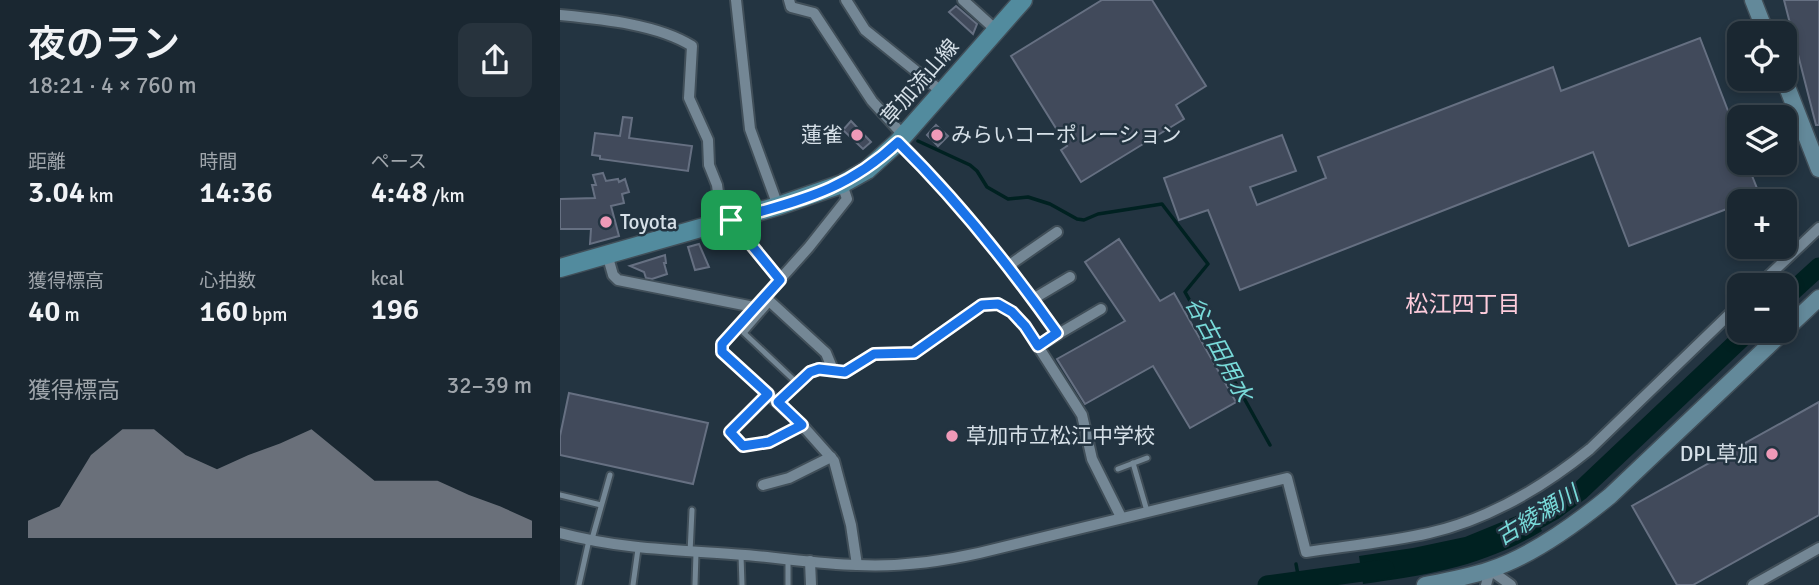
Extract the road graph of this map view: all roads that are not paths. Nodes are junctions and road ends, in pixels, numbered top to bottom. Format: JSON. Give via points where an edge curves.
{"nodes":[{"id":1,"x":736,"y":0,"type":"edge"},
{"id":2,"x":789,"y":0,"type":"edge"},
{"id":3,"x":846,"y":0,"type":"edge"},
{"id":4,"x":1023,"y":0,"type":"edge"},
{"id":5,"x":1753,"y":0,"type":"edge"},
{"id":6,"x":967,"y":1,"type":"edge"},
{"id":7,"x":560,"y":15,"type":"edge"},
{"id":8,"x":1761,"y":21,"type":"edge"},
{"id":9,"x":996,"y":30,"type":"junction"},
{"id":10,"x":1789,"y":91,"type":"edge"},
{"id":11,"x":942,"y":93,"type":"junction"},
{"id":12,"x":901,"y":139,"type":"junction"},
{"id":13,"x":1819,"y":169,"type":"edge"},
{"id":14,"x":842,"y":184,"type":"junction"},
{"id":15,"x":778,"y":206,"type":"junction"},
{"id":16,"x":726,"y":221,"type":"junction"},
{"id":17,"x":1819,"y":228,"type":"edge"},
{"id":18,"x":1058,"y":232,"type":"dead end"},
{"id":19,"x":607,"y":254,"type":"junction"},
{"id":20,"x":1008,"y":265,"type":"junction"},
{"id":21,"x":560,"y":268,"type":"edge"},
{"id":22,"x":1772,"y":273,"type":"edge"},
{"id":23,"x":1070,"y":277,"type":"dead end"},
{"id":24,"x":780,"y":280,"type":"junction"},
{"id":25,"x":1819,"y":298,"type":"edge"},
{"id":26,"x":1033,"y":299,"type":"junction"},
{"id":27,"x":768,"y":300,"type":"junction"},
{"id":28,"x":754,"y":306,"type":"junction"},
{"id":29,"x":1101,"y":309,"type":"dead end"},
{"id":30,"x":1727,"y":317,"type":"edge"},
{"id":31,"x":1797,"y":319,"type":"edge"},
{"id":32,"x":1057,"y":333,"type":"junction"},
{"id":33,"x":1771,"y":343,"type":"edge"},
{"id":34,"x":1038,"y":346,"type":"junction"},
{"id":35,"x":833,"y":370,"type":"junction"},
{"id":36,"x":797,"y":383,"type":"junction"},
{"id":37,"x":768,"y":394,"type":"junction"},
{"id":38,"x":778,"y":402,"type":"junction"},
{"id":39,"x":802,"y":425,"type":"junction"},
{"id":40,"x":831,"y":457,"type":"junction"},
{"id":41,"x":1147,"y":458,"type":"dead end"},
{"id":42,"x":1133,"y":463,"type":"junction"},
{"id":43,"x":1118,"y":468,"type":"dead end"},
{"id":44,"x":610,"y":475,"type":"dead end"},
{"id":45,"x":764,"y":485,"type":"dead end"},
{"id":46,"x":560,"y":495,"type":"edge"},
{"id":47,"x":601,"y":505,"type":"junction"},
{"id":48,"x":692,"y":510,"type":"dead end"},
{"id":49,"x":1147,"y":511,"type":"junction"},
{"id":50,"x":1121,"y":517,"type":"junction"},
{"id":51,"x":560,"y":533,"type":"edge"},
{"id":52,"x":590,"y":541,"type":"junction"},
{"id":53,"x":1819,"y":548,"type":"edge"},
{"id":54,"x":638,"y":549,"type":"junction"},
{"id":55,"x":693,"y":553,"type":"junction"},
{"id":56,"x":741,"y":555,"type":"junction"},
{"id":57,"x":788,"y":559,"type":"junction"},
{"id":58,"x":810,"y":561,"type":"junction"},
{"id":59,"x":857,"y":565,"type":"junction"},
{"id":60,"x":1488,"y":577,"type":"edge"},
{"id":61,"x":579,"y":585,"type":"edge"},
{"id":62,"x":633,"y":585,"type":"edge"},
{"id":63,"x":695,"y":585,"type":"edge"},
{"id":64,"x":742,"y":585,"type":"edge"},
{"id":65,"x":788,"y":585,"type":"edge"},
{"id":66,"x":811,"y":585,"type":"edge"},
{"id":67,"x":1425,"y":585,"type":"edge"},
{"id":68,"x":1511,"y":585,"type":"edge"},
{"id":69,"x":1754,"y":585,"type":"edge"}],
"edges":[{"from":1,"to":15,"type":"street","via":[[750,129]]},
{"from":2,"to":12,"type":"street","via":[[791,7],[814,13]]},
{"from":3,"to":11,"type":"street","via":[[865,30]]},
{"from":4,"to":9,"type":"main road","name":"草加流山線"},
{"from":5,"to":8,"type":"street"},
{"from":6,"to":9,"type":"street"},
{"from":7,"to":16,"type":"street","via":[[630,24],[692,46],[689,98],[708,140],[709,165]]},
{"from":9,"to":11,"type":"main road","name":"草加流山線"},
{"from":10,"to":13,"type":"street"},
{"from":11,"to":12,"type":"main road","name":"草加流山線"},
{"from":12,"to":14,"type":"main road","name":"草加流山線","via":[[867,170]]},
{"from":12,"to":20,"type":"street"},
{"from":14,"to":15,"type":"main road","name":"草加流山線"},
{"from":14,"to":24,"type":"street","via":[[847,200]]},
{"from":15,"to":16,"type":"main road","name":"草加流山線"},
{"from":16,"to":19,"type":"main road","name":"草加流山線"},
{"from":16,"to":24,"type":"street"},
{"from":17,"to":22,"type":"street"},
{"from":18,"to":20,"type":"street"},
{"from":19,"to":21,"type":"main road","name":"草加流山線"},
{"from":19,"to":28,"type":"street","via":[[618,280]]},
{"from":20,"to":26,"type":"street"},
{"from":23,"to":26,"type":"street"},
{"from":24,"to":27,"type":"street"},
{"from":25,"to":31,"type":"street"},
{"from":26,"to":32,"type":"street"},
{"from":27,"to":28,"type":"street"},
{"from":27,"to":35,"type":"street","via":[[826,353]]},
{"from":27,"to":36,"type":"lane","via":[[744,333]]},
{"from":28,"to":37,"type":"street","via":[[722,344],[722,352]]},
{"from":29,"to":32,"type":"street"},
{"from":30,"to":49,"type":"street","via":[[1565,469],[1518,499],[1459,524],[1413,536],[1306,552],[1287,478]]},
{"from":32,"to":34,"type":"street"},
{"from":33,"to":60,"type":"street","via":[[1610,496]]},
{"from":34,"to":35,"type":"street","via":[[1012,312],[990,304],[914,353],[874,354],[845,372]]},
{"from":34,"to":50,"type":"street","via":[[1082,415],[1091,459]]},
{"from":35,"to":36,"type":"street","via":[[810,372]]},
{"from":36,"to":38,"type":"street"},
{"from":37,"to":38,"type":"street"},
{"from":37,"to":39,"type":"lane","via":[[730,432],[743,446],[769,442]]},
{"from":38,"to":39,"type":"street"},
{"from":39,"to":40,"type":"street"},
{"from":40,"to":45,"type":"street"},
{"from":40,"to":59,"type":"street","via":[[851,525]]},
{"from":41,"to":42,"type":"lane"},
{"from":42,"to":43,"type":"lane"},
{"from":42,"to":49,"type":"lane"},
{"from":44,"to":47,"type":"lane"},
{"from":46,"to":47,"type":"lane"},
{"from":47,"to":52,"type":"lane"},
{"from":48,"to":55,"type":"lane"},
{"from":49,"to":50,"type":"street"},
{"from":50,"to":59,"type":"street","via":[[956,558]]},
{"from":51,"to":52,"type":"street"},
{"from":52,"to":54,"type":"street"},
{"from":52,"to":61,"type":"lane"},
{"from":53,"to":69,"type":"street"},
{"from":54,"to":55,"type":"street"},
{"from":54,"to":62,"type":"lane"},
{"from":55,"to":56,"type":"street"},
{"from":55,"to":63,"type":"lane"},
{"from":56,"to":57,"type":"street"},
{"from":56,"to":64,"type":"lane"},
{"from":57,"to":58,"type":"street"},
{"from":57,"to":65,"type":"lane"},
{"from":58,"to":59,"type":"street"},
{"from":58,"to":66,"type":"street"},
{"from":60,"to":67,"type":"street"},
{"from":60,"to":68,"type":"street"}]}
